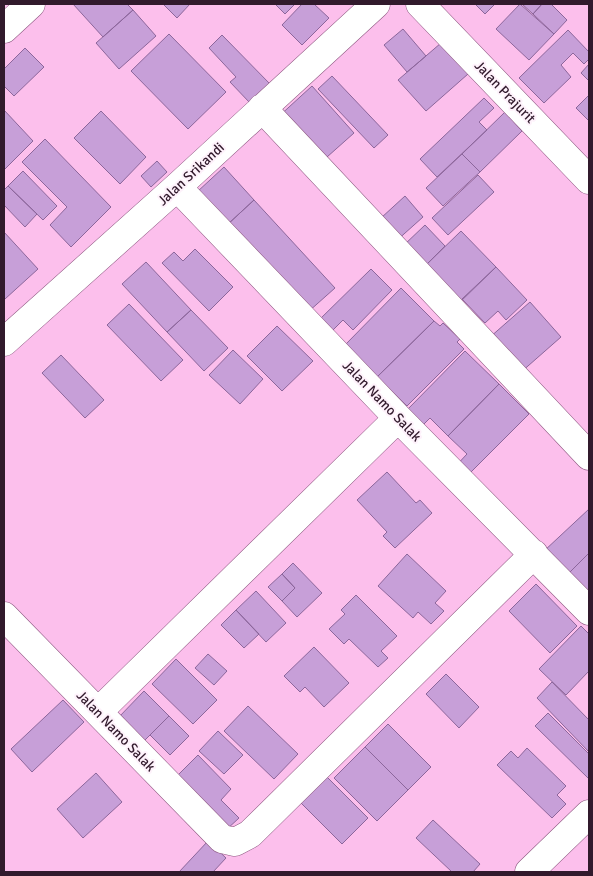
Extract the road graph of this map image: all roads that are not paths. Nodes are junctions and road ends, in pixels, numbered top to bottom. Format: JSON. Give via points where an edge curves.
{"nodes":[{"id":1,"x":31,"y":4,"type":"edge"},
{"id":2,"x":376,"y":4,"type":"edge"},
{"id":3,"x":420,"y":4,"type":"edge"},
{"id":4,"x":4,"y":29,"type":"edge"},
{"id":5,"x":262,"y":108,"type":"junction"},
{"id":6,"x":589,"y":180,"type":"edge"},
{"id":7,"x":177,"y":187,"type":"junction"},
{"id":8,"x":4,"y":342,"type":"edge"},
{"id":9,"x":398,"y":418,"type":"junction"},
{"id":10,"x":589,"y":456,"type":"edge"},
{"id":11,"x":534,"y":554,"type":"junction"},
{"id":12,"x":589,"y":611,"type":"edge"},
{"id":13,"x":4,"y":616,"type":"edge"},
{"id":14,"x":98,"y":712,"type":"junction"},
{"id":15,"x":589,"y":814,"type":"edge"},
{"id":16,"x":529,"y":872,"type":"edge"}],
"edges":[{"from":1,"to":4,"type":"street"},
{"from":2,"to":5,"type":"street","name":"Jalan Srikandi"},
{"from":3,"to":6,"type":"street","name":"Jalan Prajurit"},
{"from":5,"to":7,"type":"street","name":"Jalan Srikandi"},
{"from":5,"to":10,"type":"street"},
{"from":7,"to":8,"type":"street","name":"Jalan Srikandi"},
{"from":7,"to":9,"type":"street","name":"Jalan Namo Salak"},
{"from":9,"to":11,"type":"street","name":"Jalan Namo Salak"},
{"from":9,"to":14,"type":"street"},
{"from":11,"to":12,"type":"street","name":"Jalan Namo Salak"},
{"from":11,"to":14,"type":"street","name":"Jalan Namo Salak","via":[[241,840],[222,839]]},
{"from":13,"to":14,"type":"street","name":"Jalan Namo Salak"},
{"from":15,"to":16,"type":"street"}]}
